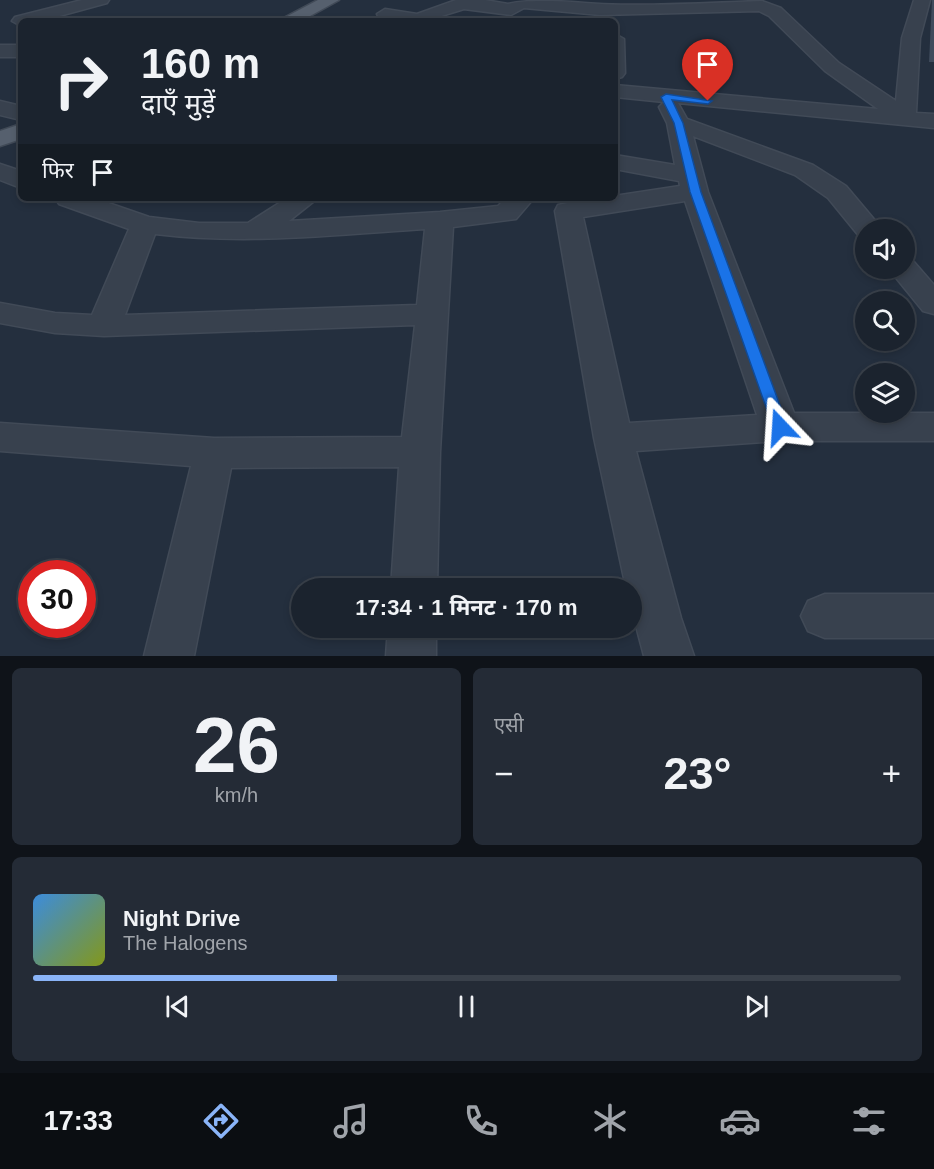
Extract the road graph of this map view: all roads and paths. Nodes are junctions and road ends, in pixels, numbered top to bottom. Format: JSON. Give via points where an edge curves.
{"nodes":[{"id":1,"x":101,"y":0,"type":"edge"},
{"id":2,"x":331,"y":0,"type":"edge"},
{"id":3,"x":922,"y":0,"type":"edge"},
{"id":4,"x":519,"y":4,"type":"edge"},
{"id":5,"x":651,"y":4,"type":"edge"},
{"id":6,"x":385,"y":14,"type":"dead end"},
{"id":7,"x":603,"y":15,"type":"edge"},
{"id":8,"x":30,"y":18,"type":"edge"},
{"id":9,"x":293,"y":18,"type":"edge"},
{"id":10,"x":411,"y":18,"type":"edge"},
{"id":11,"x":427,"y":18,"type":"edge"},
{"id":12,"x":498,"y":18,"type":"edge"},
{"id":13,"x":0,"y":51,"type":"edge"},
{"id":14,"x":18,"y":51,"type":"edge"},
{"id":15,"x":618,"y":91,"type":"edge"},
{"id":16,"x":666,"y":97,"type":"junction"},
{"id":17,"x":0,"y":108,"type":"edge"},
{"id":18,"x":18,"y":112,"type":"edge"},
{"id":19,"x":904,"y":118,"type":"junction"},
{"id":20,"x":934,"y":121,"type":"edge"},
{"id":21,"x":678,"y":123,"type":"junction"},
{"id":22,"x":18,"y":132,"type":"edge"},
{"id":23,"x":0,"y":140,"type":"edge"},
{"id":24,"x":618,"y":163,"type":"edge"},
{"id":25,"x":0,"y":171,"type":"edge"},
{"id":26,"x":18,"y":179,"type":"edge"},
{"id":27,"x":692,"y":184,"type":"junction"},
{"id":28,"x":618,"y":196,"type":"edge"},
{"id":29,"x":86,"y":201,"type":"edge"},
{"id":30,"x":300,"y":201,"type":"edge"},
{"id":31,"x":586,"y":201,"type":"edge"},
{"id":32,"x":536,"y":209,"type":"edge"},
{"id":33,"x":860,"y":219,"type":"edge"},
{"id":34,"x":440,"y":220,"type":"junction"},
{"id":35,"x":145,"y":225,"type":"junction"},
{"id":36,"x":255,"y":231,"type":"junction"},
{"id":37,"x":912,"y":279,"type":"edge"},
{"id":38,"x":934,"y":304,"type":"edge"},
{"id":39,"x":0,"y":313,"type":"edge"},
{"id":40,"x":432,"y":314,"type":"junction"},
{"id":41,"x":104,"y":326,"type":"junction"},
{"id":42,"x":780,"y":427,"type":"junction"},
{"id":43,"x":934,"y":427,"type":"edge"},
{"id":44,"x":0,"y":437,"type":"edge"},
{"id":45,"x":613,"y":438,"type":"junction"},
{"id":46,"x":420,"y":452,"type":"junction"},
{"id":47,"x":214,"y":453,"type":"junction"},
{"id":48,"x":414,"y":578,"type":"edge"},
{"id":49,"x":825,"y":616,"type":"dead end"},
{"id":50,"x":934,"y":616,"type":"edge"},
{"id":51,"x":412,"y":638,"type":"edge"},
{"id":52,"x":169,"y":656,"type":"edge"},
{"id":53,"x":411,"y":656,"type":"edge"},
{"id":54,"x":669,"y":656,"type":"edge"}],
"edges":[{"from":1,"to":8,"type":"street"},
{"from":2,"to":9,"type":"main road"},
{"from":3,"to":19,"type":"street","via":[[911,38]]},
{"from":4,"to":7,"type":"street"},
{"from":4,"to":11,"type":"street","via":[[456,1]]},
{"from":4,"to":12,"type":"street"},
{"from":5,"to":7,"type":"street"},
{"from":5,"to":19,"type":"street","via":[[769,8],[832,66]]},
{"from":6,"to":10,"type":"street"},
{"from":13,"to":14,"type":"street"},
{"from":15,"to":16,"type":"street"},
{"from":16,"to":19,"type":"street"},
{"from":16,"to":21,"type":"street"},
{"from":17,"to":18,"type":"street"},
{"from":19,"to":20,"type":"street"},
{"from":21,"to":27,"type":"street"},
{"from":21,"to":33,"type":"street","via":[[786,162],[813,176],[837,192]]},
{"from":22,"to":23,"type":"main road"},
{"from":24,"to":27,"type":"street"},
{"from":25,"to":26,"type":"street"},
{"from":27,"to":28,"type":"street"},
{"from":27,"to":42,"type":"street"},
{"from":29,"to":35,"type":"street"},
{"from":30,"to":36,"type":"street"},
{"from":31,"to":32,"type":"street"},
{"from":32,"to":34,"type":"street"},
{"from":32,"to":45,"type":"street"},
{"from":34,"to":36,"type":"street"},
{"from":34,"to":40,"type":"street"},
{"from":35,"to":36,"type":"street","via":[[199,231]]},
{"from":35,"to":41,"type":"street"},
{"from":37,"to":38,"type":"street"},
{"from":39,"to":41,"type":"street","via":[[55,323]]},
{"from":40,"to":41,"type":"street"},
{"from":40,"to":46,"type":"street"},
{"from":42,"to":43,"type":"street"},
{"from":42,"to":45,"type":"street"},
{"from":44,"to":47,"type":"street"},
{"from":45,"to":54,"type":"street"},
{"from":46,"to":47,"type":"street"},
{"from":46,"to":48,"type":"street"},
{"from":47,"to":52,"type":"street"},
{"from":49,"to":50,"type":"street"},
{"from":51,"to":53,"type":"street"}]}
